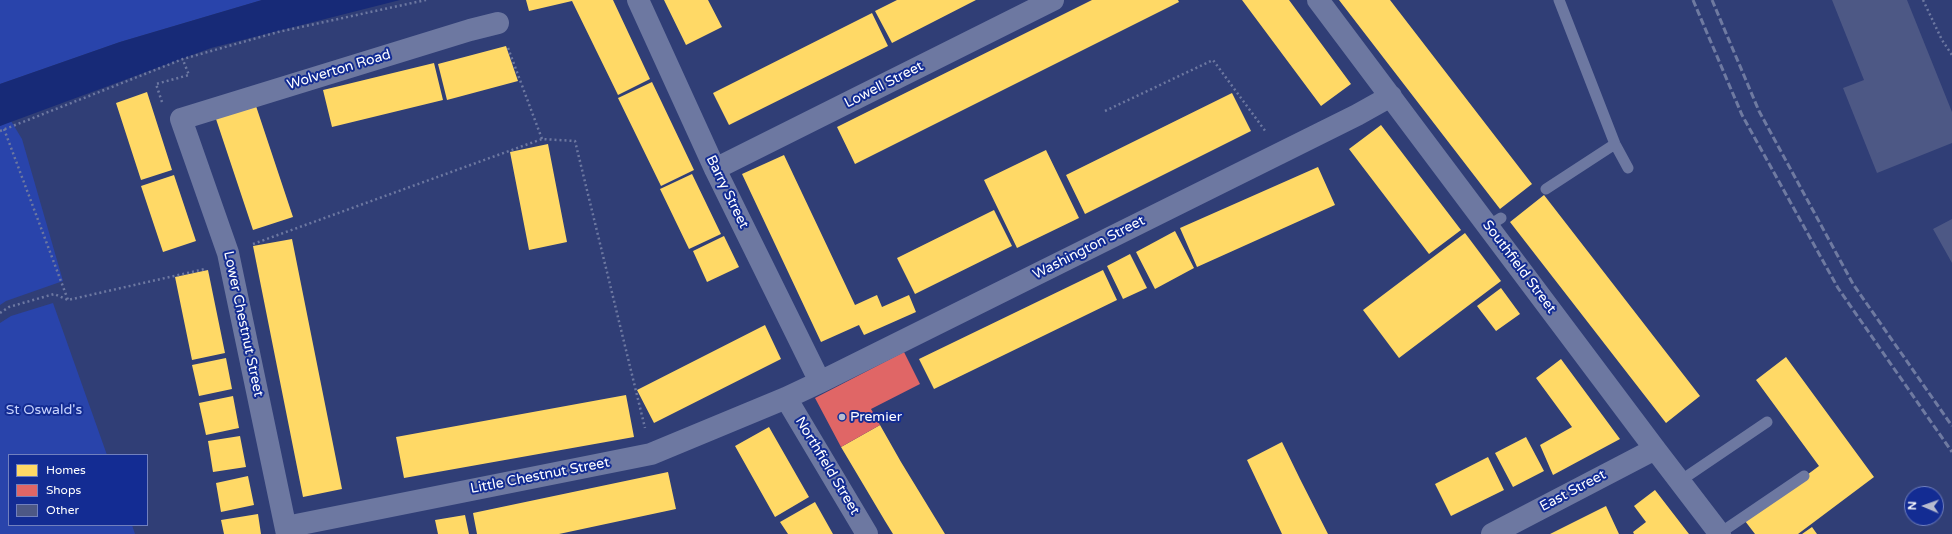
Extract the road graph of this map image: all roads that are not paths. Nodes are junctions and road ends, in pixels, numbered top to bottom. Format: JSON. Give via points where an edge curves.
{"nodes":[{"id":1,"x":638,"y":0,"type":"edge"},
{"id":2,"x":1053,"y":0,"type":"edge"},
{"id":3,"x":1318,"y":0,"type":"edge"},
{"id":4,"x":1559,"y":0,"type":"edge"},
{"id":5,"x":498,"y":23,"type":"road end"},
{"id":6,"x":1391,"y":96,"type":"junction"},
{"id":7,"x":181,"y":119,"type":"joint"},
{"id":8,"x":1615,"y":144,"type":"junction"},
{"id":9,"x":1628,"y":168,"type":"dead end"},
{"id":10,"x":715,"y":169,"type":"junction"},
{"id":11,"x":1546,"y":189,"type":"dead end"},
{"id":12,"x":820,"y":382,"type":"junction"},
{"id":13,"x":786,"y":398,"type":"junction"},
{"id":14,"x":1767,"y":422,"type":"dead end"},
{"id":15,"x":1654,"y":449,"type":"junction"},
{"id":16,"x":1804,"y":476,"type":"dead end"},
{"id":17,"x":1680,"y":481,"type":"junction"},
{"id":18,"x":286,"y":531,"type":"edge"},
{"id":19,"x":867,"y":534,"type":"edge"},
{"id":20,"x":1492,"y":534,"type":"edge"},
{"id":21,"x":1720,"y":534,"type":"edge"}],
"edges":[{"from":1,"to":10,"type":"street","name":"Barry Street"},
{"from":2,"to":10,"type":"street","name":"Lowell Street"},
{"from":3,"to":6,"type":"street","name":"Southfield Street"},
{"from":4,"to":8,"type":"lane"},
{"from":5,"to":7,"type":"street","name":"Wolverton Road"},
{"from":6,"to":12,"type":"street","name":"Washington Street"},
{"from":6,"to":15,"type":"street","name":"Southfield Street","via":[[1495,222]]},
{"from":7,"to":18,"type":"street","name":"Lower Chestnut Street","via":[[228,253]]},
{"from":8,"to":9,"type":"lane"},
{"from":8,"to":11,"type":"lane"},
{"from":10,"to":12,"type":"street","name":"Barry Street"},
{"from":12,"to":13,"type":"street","name":"Washington Street"},
{"from":13,"to":18,"type":"street","name":"Little Chestnut Street","via":[[651,454]]},
{"from":13,"to":19,"type":"street","name":"Northfield Street"},
{"from":14,"to":17,"type":"lane"},
{"from":15,"to":17,"type":"street","name":"Southfield Street"},
{"from":15,"to":20,"type":"street","name":"East Street"},
{"from":16,"to":21,"type":"lane"},
{"from":17,"to":21,"type":"street","name":"Southfield Street"}]}
